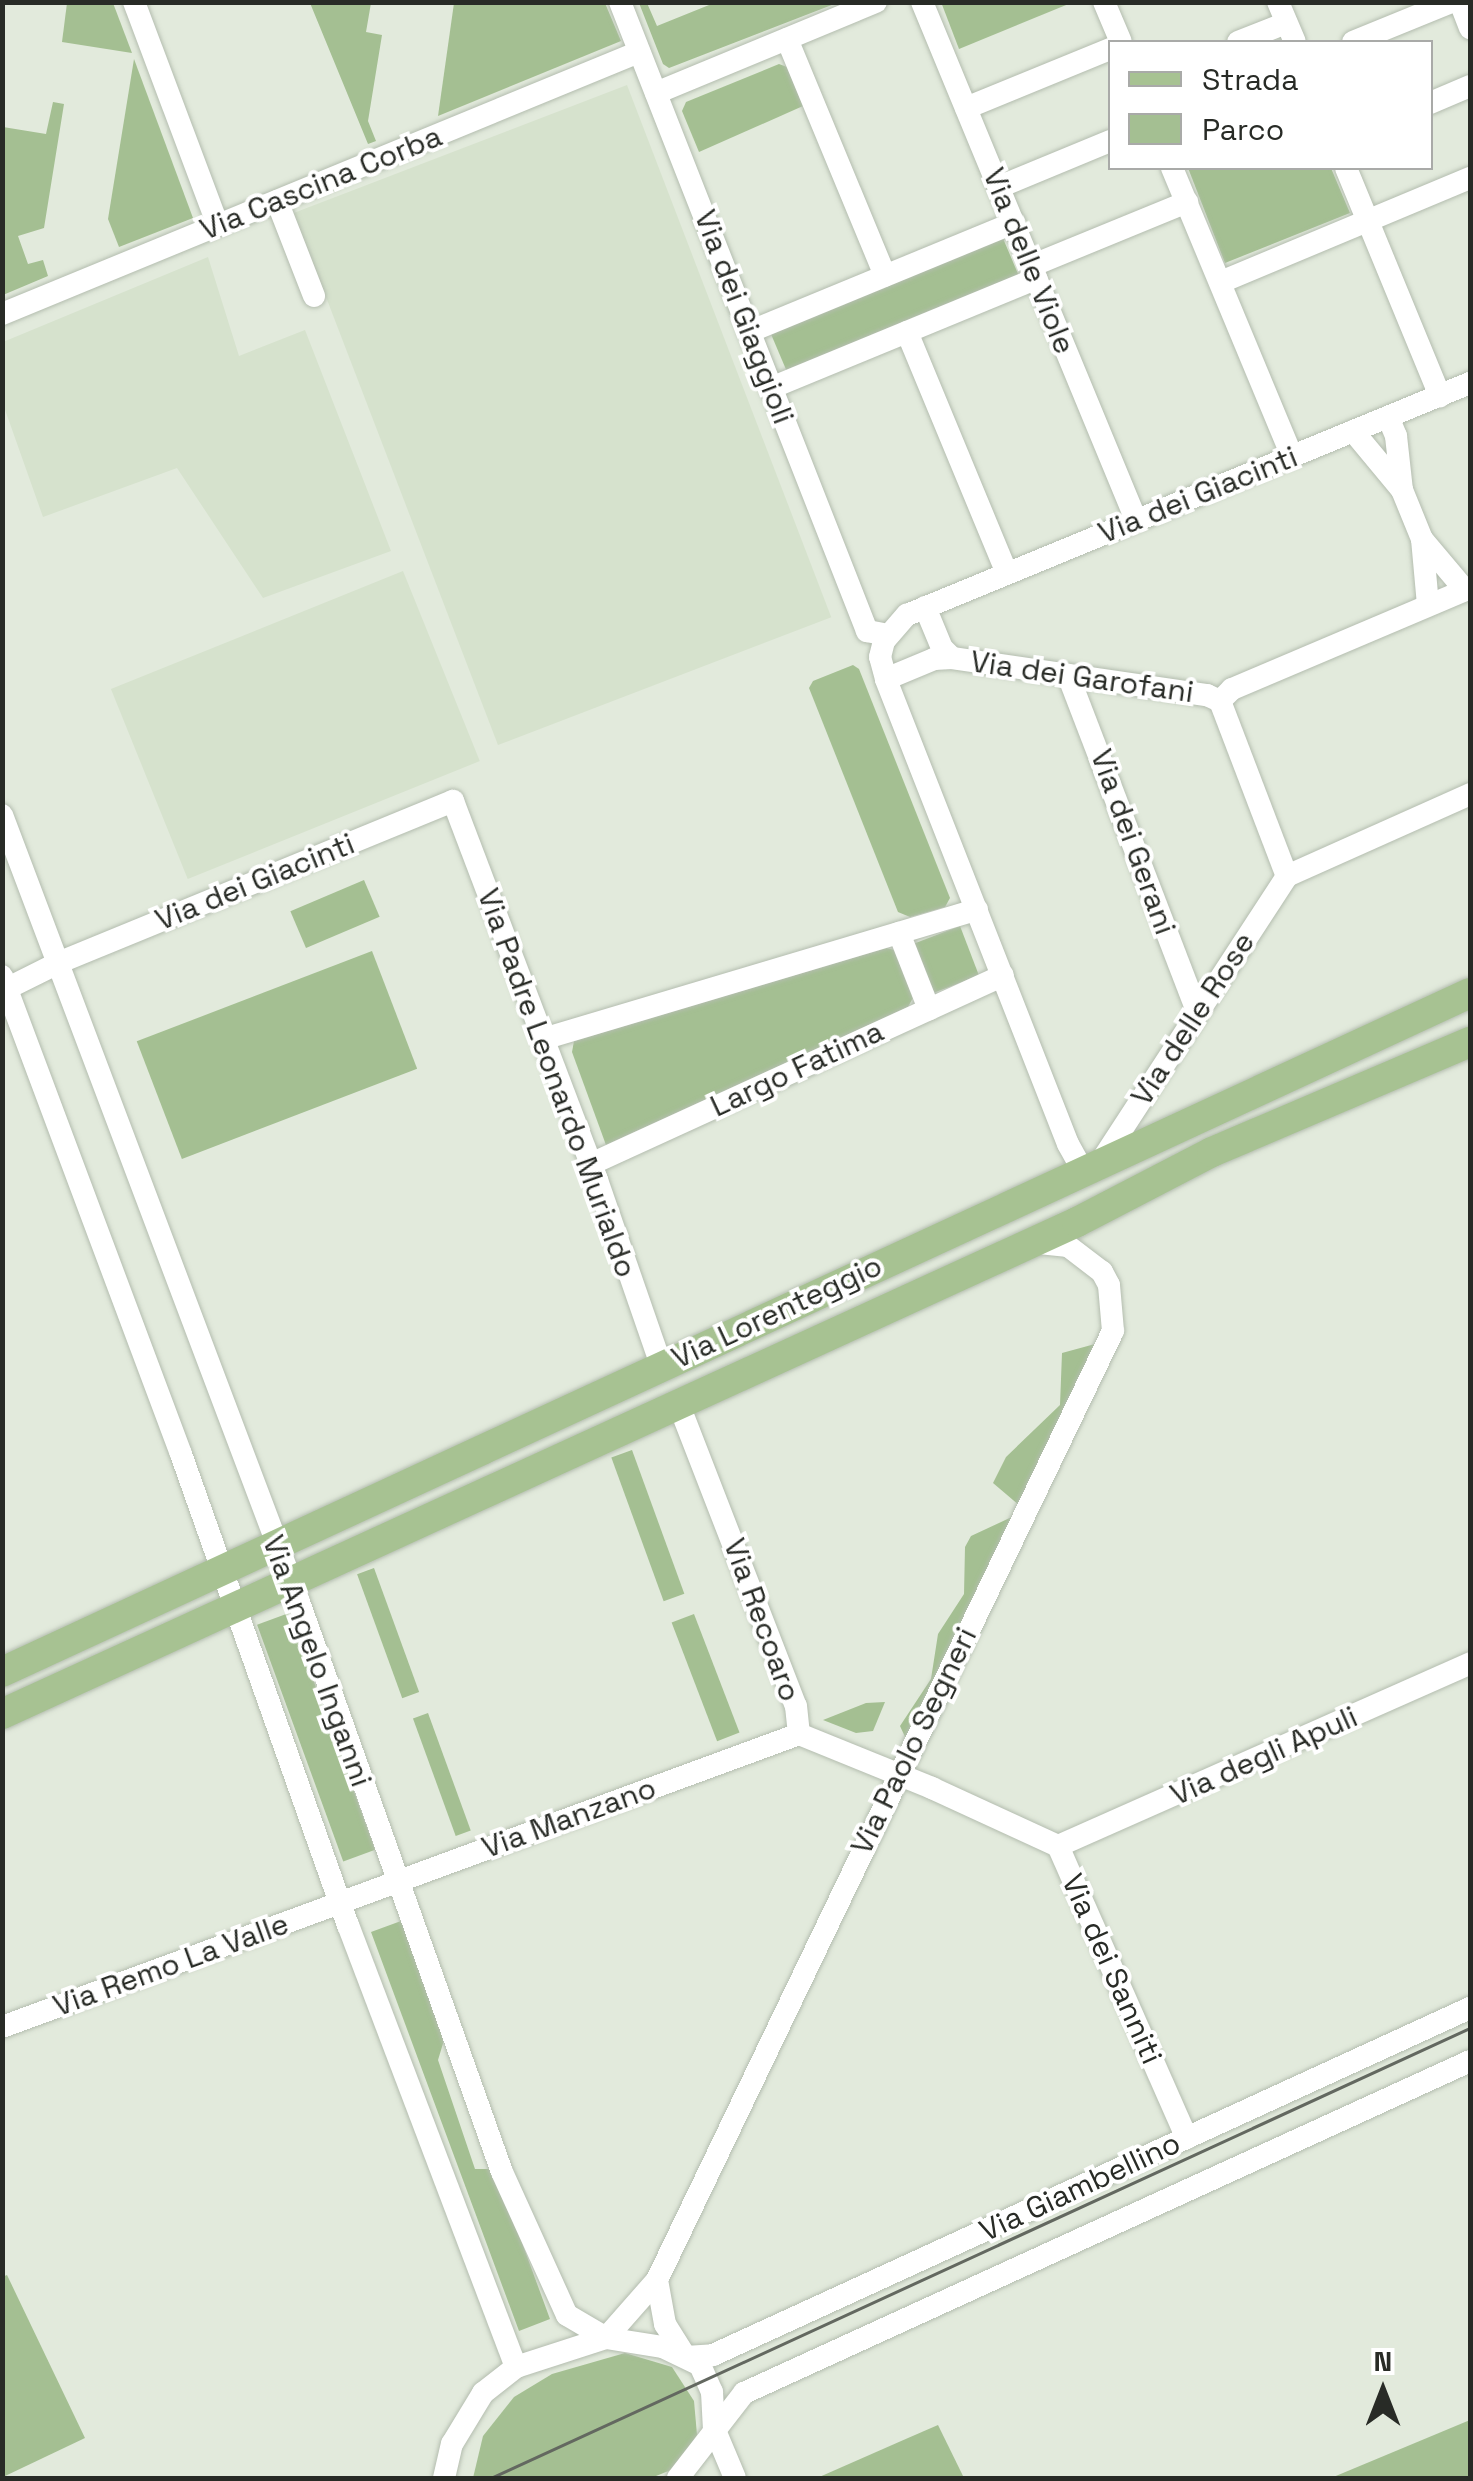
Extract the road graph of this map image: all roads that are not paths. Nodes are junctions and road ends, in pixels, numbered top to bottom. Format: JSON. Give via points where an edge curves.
{"nodes":[{"id":1,"x":134,"y":2,"type":"edge"},
{"id":2,"x":620,"y":2,"type":"edge"},
{"id":3,"x":876,"y":2,"type":"edge"},
{"id":4,"x":922,"y":2,"type":"edge"},
{"id":5,"x":1451,"y":2,"type":"edge"},
{"id":6,"x":1460,"y":2,"type":"edge"},
{"id":7,"x":1112,"y":5,"type":"edge"},
{"id":8,"x":1286,"y":22,"type":"edge"},
{"id":9,"x":1470,"y":28,"type":"edge"},
{"id":10,"x":787,"y":39,"type":"junction"},
{"id":11,"x":1121,"y":40,"type":"edge"},
{"id":12,"x":1243,"y":40,"type":"edge"},
{"id":13,"x":1359,"y":40,"type":"edge"},
{"id":14,"x":1108,"y":50,"type":"edge"},
{"id":15,"x":639,"y":52,"type":"junction"},
{"id":16,"x":1470,"y":86,"type":"edge"},
{"id":17,"x":656,"y":93,"type":"junction"},
{"id":18,"x":1433,"y":102,"type":"edge"},
{"id":19,"x":966,"y":108,"type":"junction"},
{"id":20,"x":1108,"y":143,"type":"edge"},
{"id":21,"x":1173,"y":170,"type":"edge"},
{"id":22,"x":1347,"y":170,"type":"edge"},
{"id":23,"x":1470,"y":178,"type":"edge"},
{"id":24,"x":999,"y":187,"type":"junction"},
{"id":25,"x":277,"y":201,"type":"junction"},
{"id":26,"x":1187,"y":202,"type":"junction"},
{"id":27,"x":1368,"y":221,"type":"junction"},
{"id":28,"x":1014,"y":223,"type":"junction"},
{"id":29,"x":218,"y":225,"type":"junction"},
{"id":30,"x":1034,"y":272,"type":"junction"},
{"id":31,"x":886,"y":276,"type":"junction"},
{"id":32,"x":1220,"y":282,"type":"junction"},
{"id":33,"x":314,"y":296,"type":"dead end"},
{"id":34,"x":2,"y":314,"type":"edge"},
{"id":35,"x":749,"y":332,"type":"junction"},
{"id":36,"x":908,"y":332,"type":"junction"},
{"id":37,"x":1470,"y":383,"type":"edge"},
{"id":38,"x":771,"y":388,"type":"junction"},
{"id":39,"x":1440,"y":396,"type":"junction"},
{"id":40,"x":1388,"y":417,"type":"junction"},
{"id":41,"x":1353,"y":431,"type":"junction"},
{"id":42,"x":1292,"y":456,"type":"junction"},
{"id":43,"x":1402,"y":490,"type":"junction"},
{"id":44,"x":1136,"y":520,"type":"junction"},
{"id":45,"x":1422,"y":539,"type":"junction"},
{"id":46,"x":1007,"y":573,"type":"junction"},
{"id":47,"x":1468,"y":589,"type":"edge"},
{"id":48,"x":1428,"y":606,"type":"junction"},
{"id":49,"x":926,"y":607,"type":"junction"},
{"id":50,"x":877,"y":633,"type":"junction"},
{"id":51,"x":952,"y":658,"type":"junction"},
{"id":52,"x":1068,"y":675,"type":"junction"},
{"id":53,"x":886,"y":678,"type":"junction"},
{"id":54,"x":1220,"y":701,"type":"junction"},
{"id":55,"x":1470,"y":794,"type":"edge"},
{"id":56,"x":453,"y":801,"type":"joint"},
{"id":57,"x":2,"y":815,"type":"edge"},
{"id":58,"x":1287,"y":876,"type":"junction"},
{"id":59,"x":977,"y":910,"type":"junction"},
{"id":60,"x":899,"y":933,"type":"junction"},
{"id":61,"x":58,"y":963,"type":"junction"},
{"id":62,"x":1003,"y":976,"type":"junction"},
{"id":63,"x":4,"y":986,"type":"edge"},
{"id":64,"x":1463,"y":997,"type":"edge"},
{"id":65,"x":928,"y":1009,"type":"junction"},
{"id":66,"x":1196,"y":1009,"type":"junction"},
{"id":67,"x":543,"y":1039,"type":"junction"},
{"id":68,"x":1470,"y":1039,"type":"edge"},
{"id":69,"x":1311,"y":1068,"type":"junction"},
{"id":70,"x":1326,"y":1106,"type":"junction"},
{"id":71,"x":591,"y":1164,"type":"junction"},
{"id":72,"x":1092,"y":1167,"type":"junction"},
{"id":73,"x":1099,"y":1210,"type":"junction"},
{"id":74,"x":1031,"y":1242,"type":"junction"},
{"id":75,"x":844,"y":1281,"type":"junction"},
{"id":76,"x":861,"y":1318,"type":"junction"},
{"id":77,"x":662,"y":1365,"type":"junction"},
{"id":78,"x":679,"y":1405,"type":"junction"},
{"id":79,"x":483,"y":1447,"type":"junction"},
{"id":80,"x":501,"y":1486,"type":"junction"},
{"id":81,"x":274,"y":1544,"type":"junction"},
{"id":82,"x":222,"y":1570,"type":"junction"},
{"id":83,"x":290,"y":1582,"type":"junction"},
{"id":84,"x":234,"y":1609,"type":"junction"},
{"id":85,"x":84,"y":1634,"type":"junction"},
{"id":86,"x":1470,"y":1662,"type":"edge"},
{"id":87,"x":101,"y":1670,"type":"junction"},
{"id":88,"x":2,"y":1672,"type":"edge"},
{"id":89,"x":2,"y":1714,"type":"edge"},
{"id":90,"x":799,"y":1734,"type":"junction"},
{"id":91,"x":901,"y":1776,"type":"junction"},
{"id":92,"x":1058,"y":1846,"type":"junction"},
{"id":93,"x":397,"y":1881,"type":"junction"},
{"id":94,"x":340,"y":1902,"type":"junction"},
{"id":95,"x":1470,"y":2008,"type":"edge"},
{"id":96,"x":2,"y":2027,"type":"edge"},
{"id":97,"x":1470,"y":2061,"type":"edge"},
{"id":98,"x":1187,"y":2138,"type":"junction"},
{"id":99,"x":657,"y":2280,"type":"junction"},
{"id":100,"x":606,"y":2338,"type":"junction"},
{"id":101,"x":686,"y":2357,"type":"junction"},
{"id":102,"x":516,"y":2367,"type":"junction"},
{"id":103,"x":714,"y":2428,"type":"junction"},
{"id":104,"x":442,"y":2478,"type":"edge"},
{"id":105,"x":678,"y":2478,"type":"edge"},
{"id":106,"x":735,"y":2478,"type":"edge"}],
"edges":[{"from":1,"to":29,"type":"street"},
{"from":2,"to":15,"type":"street","name":"Via dei Giaggioli"},
{"from":3,"to":10,"type":"street"},
{"from":4,"to":19,"type":"street","name":"Via delle Viole"},
{"from":5,"to":13,"type":"street"},
{"from":6,"to":9,"type":"street"},
{"from":7,"to":11,"type":"street"},
{"from":8,"to":12,"type":"street"},
{"from":10,"to":17,"type":"street"},
{"from":10,"to":31,"type":"street"},
{"from":14,"to":19,"type":"street"},
{"from":15,"to":17,"type":"street","name":"Via dei Giaggioli"},
{"from":15,"to":25,"type":"street","name":"Via Cascina Corba"},
{"from":16,"to":18,"type":"street"},
{"from":17,"to":35,"type":"street","name":"Via dei Giaggioli"},
{"from":19,"to":24,"type":"street","name":"Via delle Viole"},
{"from":20,"to":24,"type":"street"},
{"from":21,"to":26,"type":"street"},
{"from":22,"to":27,"type":"street"},
{"from":23,"to":27,"type":"street"},
{"from":24,"to":28,"type":"street","name":"Via delle Viole"},
{"from":25,"to":29,"type":"street","name":"Via Cascina Corba"},
{"from":25,"to":33,"type":"street"},
{"from":26,"to":30,"type":"street"},
{"from":26,"to":32,"type":"street"},
{"from":27,"to":32,"type":"street"},
{"from":27,"to":39,"type":"street"},
{"from":28,"to":30,"type":"street","name":"Via delle Viole"},
{"from":28,"to":31,"type":"street"},
{"from":29,"to":34,"type":"street","name":"Via Cascina Corba"},
{"from":30,"to":36,"type":"street"},
{"from":30,"to":44,"type":"street","name":"Via delle Viole"},
{"from":31,"to":35,"type":"street"},
{"from":32,"to":42,"type":"street"},
{"from":35,"to":38,"type":"street","name":"Via dei Giaggioli"},
{"from":36,"to":38,"type":"street"},
{"from":36,"to":46,"type":"street"},
{"from":37,"to":39,"type":"street","name":"Via dei Giacinti"},
{"from":38,"to":50,"type":"street","name":"Via dei Giaggioli"},
{"from":39,"to":40,"type":"street","name":"Via dei Giacinti"},
{"from":40,"to":41,"type":"street","name":"Via dei Giacinti"},
{"from":40,"to":43,"type":"street","name":"Via dei Garofani"},
{"from":41,"to":42,"type":"street","name":"Via dei Giacinti"},
{"from":41,"to":43,"type":"street","name":"Via dei Garofani"},
{"from":42,"to":44,"type":"street","name":"Via dei Giacinti"},
{"from":43,"to":45,"type":"street","name":"Via dei Garofani"},
{"from":44,"to":46,"type":"street","name":"Via dei Giacinti"},
{"from":45,"to":47,"type":"street","name":"Via dei Garofani"},
{"from":45,"to":48,"type":"street","name":"Via dei Garofani"},
{"from":46,"to":49,"type":"street","name":"Via dei Giacinti"},
{"from":47,"to":48,"type":"street","name":"Via dei Garofani"},
{"from":48,"to":54,"type":"street","name":"Via dei Garofani","via":[[1232,689]]},
{"from":49,"to":50,"type":"street","name":"Via dei Giacinti"},
{"from":49,"to":51,"type":"street"},
{"from":50,"to":53,"type":"street","name":"Via dei Giaggioli"},
{"from":51,"to":52,"type":"street","name":"Via dei Garofani"},
{"from":51,"to":53,"type":"street","via":[[934,658]]},
{"from":52,"to":54,"type":"street","name":"Via dei Garofani"},
{"from":52,"to":66,"type":"street","name":"Via dei Gerani"},
{"from":53,"to":59,"type":"street","name":"Via dei Giaggioli"},
{"from":54,"to":58,"type":"street"},
{"from":55,"to":58,"type":"street"},
{"from":56,"to":61,"type":"street","name":"Via dei Giacinti"},
{"from":56,"to":67,"type":"street","name":"Via Padre Leonardo Murialdo"},
{"from":57,"to":61,"type":"street","name":"Via Angelo Inganni"},
{"from":58,"to":66,"type":"street","name":"Via delle Rose"},
{"from":59,"to":60,"type":"street"},
{"from":59,"to":62,"type":"street","name":"Via dei Giaggioli"},
{"from":60,"to":65,"type":"street"},
{"from":60,"to":67,"type":"street"},
{"from":61,"to":63,"type":"street","name":"Via Angelo Inganni"},
{"from":61,"to":81,"type":"street","name":"Via Angelo Inganni"},
{"from":62,"to":65,"type":"street","name":"Largo Fatima"},
{"from":62,"to":72,"type":"street","name":"Via dei Giaggioli","via":[[1068,1144]]},
{"from":63,"to":82,"type":"street","name":"Via Angelo Inganni"},
{"from":64,"to":68,"type":"main road"},
{"from":64,"to":69,"type":"main road","name":"Via Lorenteggio"},
{"from":65,"to":71,"type":"street","name":"Largo Fatima"},
{"from":66,"to":72,"type":"street","name":"Via delle Rose"},
{"from":67,"to":71,"type":"street","name":"Via Padre Leonardo Murialdo"},
{"from":68,"to":70,"type":"main road","name":"Via Lorenteggio"},
{"from":69,"to":70,"type":"main road"},
{"from":69,"to":72,"type":"main road","name":"Via Lorenteggio"},
{"from":70,"to":73,"type":"main road","name":"Via Lorenteggio","via":[[1212,1152]]},
{"from":71,"to":77,"type":"street","name":"Via Padre Leonardo Murialdo"},
{"from":72,"to":73,"type":"main road"},
{"from":72,"to":75,"type":"main road","name":"Via Lorenteggio"},
{"from":73,"to":74,"type":"main road","name":"Via Lorenteggio"},
{"from":74,"to":76,"type":"main road","name":"Via Lorenteggio"},
{"from":74,"to":91,"type":"street","name":"Via Paolo Segneri","via":[[1068,1246],[1102,1272],[1113,1331]]},
{"from":75,"to":76,"type":"main road","via":[[859,1299]]},
{"from":75,"to":77,"type":"main road","name":"Via Lorenteggio"},
{"from":76,"to":78,"type":"main road","name":"Via Lorenteggio"},
{"from":77,"to":79,"type":"main road","name":"Via Lorenteggio"},
{"from":78,"to":80,"type":"main road","name":"Via Lorenteggio"},
{"from":78,"to":90,"type":"street","name":"Via Recoaro","via":[[796,1706]]},
{"from":79,"to":80,"type":"main road"},
{"from":79,"to":81,"type":"main road","name":"Via Lorenteggio"},
{"from":80,"to":83,"type":"main road","name":"Via Lorenteggio"},
{"from":81,"to":82,"type":"main road","name":"Via Lorenteggio"},
{"from":81,"to":83,"type":"street","name":"Via Angelo Inganni"},
{"from":82,"to":84,"type":"street","name":"Via Angelo Inganni"},
{"from":82,"to":85,"type":"main road","name":"Via Lorenteggio"},
{"from":83,"to":84,"type":"main road","name":"Via Lorenteggio"},
{"from":83,"to":93,"type":"street","name":"Via Angelo Inganni"},
{"from":84,"to":87,"type":"main road","name":"Via Lorenteggio"},
{"from":84,"to":94,"type":"street","name":"Via Angelo Inganni"},
{"from":85,"to":87,"type":"street"},
{"from":85,"to":88,"type":"main road","name":"Via Lorenteggio"},
{"from":86,"to":92,"type":"street","name":"Via degli Apuli"},
{"from":87,"to":89,"type":"main road","name":"Via Lorenteggio"},
{"from":90,"to":91,"type":"street","name":"Via Recoaro"},
{"from":90,"to":93,"type":"street","name":"Via Manzano"},
{"from":91,"to":92,"type":"street","name":"Via dei Sanniti"},
{"from":91,"to":99,"type":"street","name":"Via Paolo Segneri"},
{"from":92,"to":98,"type":"street","name":"Via dei Sanniti"},
{"from":93,"to":94,"type":"street","name":"Via Manzano"},
{"from":93,"to":100,"type":"street","name":"Via Angelo Inganni","via":[[532,2244],[567,2315]]},
{"from":94,"to":96,"type":"street","name":"Via Remo La Valle"},
{"from":94,"to":102,"type":"street","name":"Via Angelo Inganni"},
{"from":95,"to":98,"type":"street","name":"Via Giambellino"},
{"from":97,"to":103,"type":"street","name":"Via Giambellino","via":[[753,2388]]},
{"from":98,"to":101,"type":"street","name":"Via Giambellino","via":[[713,2356]]},
{"from":99,"to":100,"type":"street","name":"Via Paolo Segneri"},
{"from":99,"to":101,"type":"street","via":[[666,2324]]},
{"from":100,"to":101,"type":"street"},
{"from":100,"to":102,"type":"street"},
{"from":101,"to":103,"type":"street","via":[[709,2381]]},
{"from":102,"to":104,"type":"street","via":[[468,2414]]},
{"from":103,"to":105,"type":"street","name":"Via Giambellino"},
{"from":103,"to":106,"type":"street"}]}
